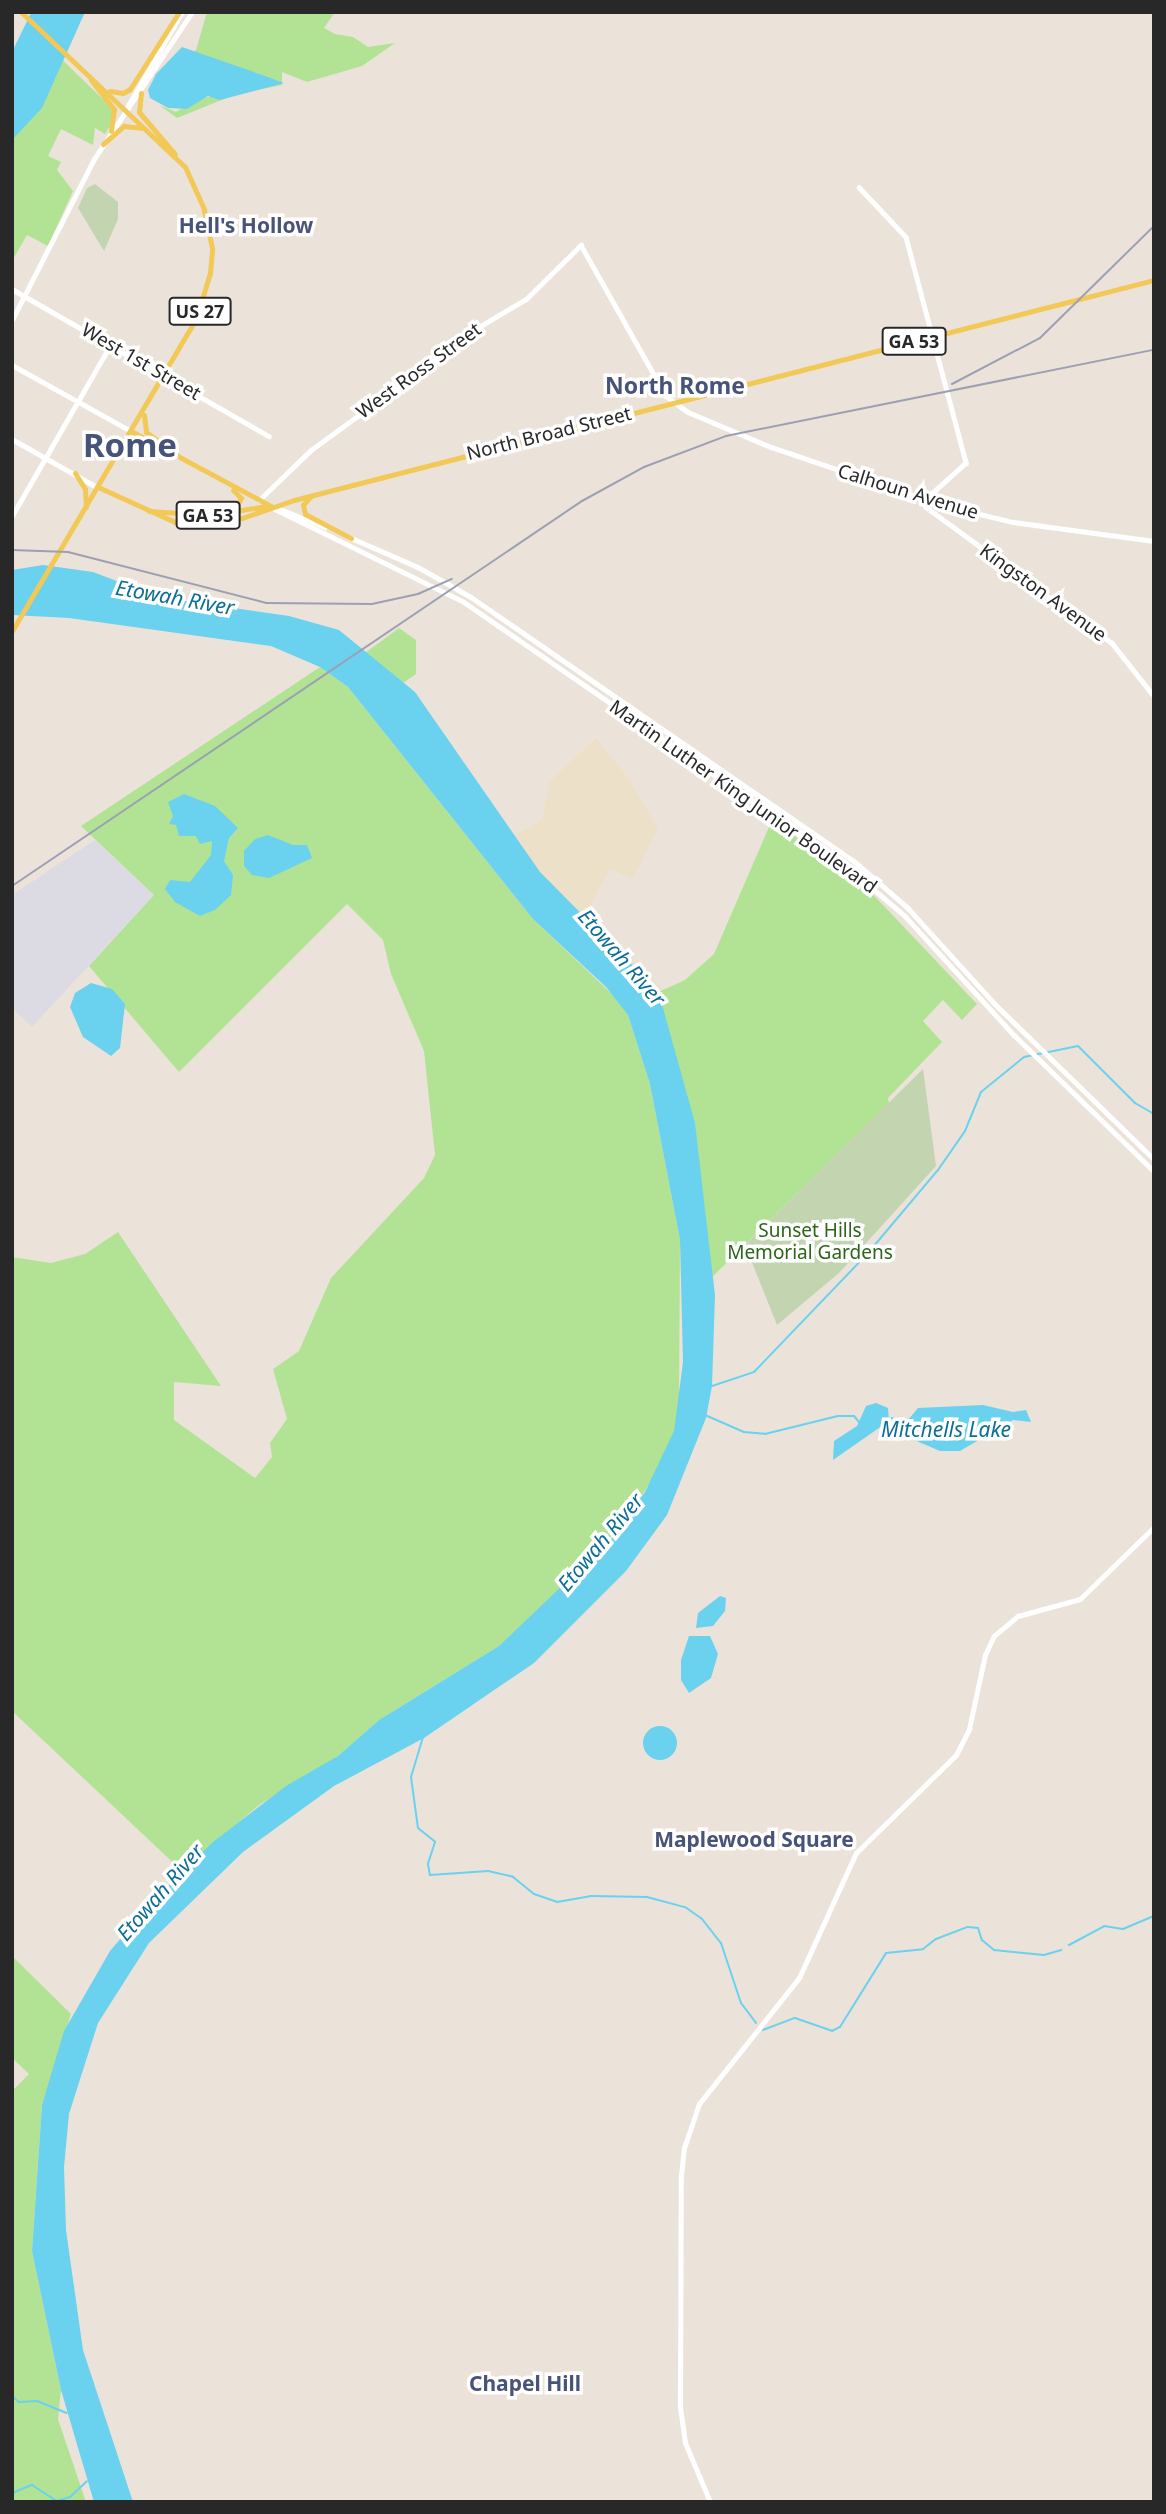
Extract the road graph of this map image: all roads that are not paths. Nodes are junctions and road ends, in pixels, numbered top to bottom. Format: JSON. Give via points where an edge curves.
{"nodes":[{"id":1,"x":21,"y":12,"type":"edge"},
{"id":2,"x":181,"y":12,"type":"edge"},
{"id":3,"x":192,"y":12,"type":"edge"},
{"id":4,"x":84,"y":71,"type":"junction"},
{"id":5,"x":104,"y":89,"type":"junction"},
{"id":6,"x":141,"y":93,"type":"junction"},
{"id":7,"x":126,"y":110,"type":"junction"},
{"id":8,"x":145,"y":129,"type":"junction"},
{"id":9,"x":111,"y":131,"type":"junction"},
{"id":10,"x":103,"y":144,"type":"junction"},
{"id":11,"x":179,"y":160,"type":"junction"},
{"id":12,"x":859,"y":187,"type":"dead end"},
{"id":13,"x":1154,"y":280,"type":"edge"},
{"id":14,"x":12,"y":289,"type":"edge"},
{"id":15,"x":25,"y":296,"type":"junction"},
{"id":16,"x":12,"y":320,"type":"edge"},
{"id":17,"x":931,"y":337,"type":"junction"},
{"id":18,"x":111,"y":344,"type":"junction"},
{"id":19,"x":12,"y":365,"type":"edge"},
{"id":20,"x":165,"y":375,"type":"junction"},
{"id":21,"x":78,"y":401,"type":"junction"},
{"id":22,"x":674,"y":402,"type":"junction"},
{"id":23,"x":145,"y":408,"type":"junction"},
{"id":24,"x":131,"y":431,"type":"junction"},
{"id":25,"x":269,"y":436,"type":"dead end"},
{"id":26,"x":12,"y":439,"type":"edge"},
{"id":27,"x":46,"y":457,"type":"junction"},
{"id":28,"x":178,"y":458,"type":"junction"},
{"id":29,"x":75,"y":473,"type":"junction"},
{"id":30,"x":228,"y":485,"type":"junction"},
{"id":31,"x":98,"y":488,"type":"junction"},
{"id":32,"x":311,"y":496,"type":"junction"},
{"id":33,"x":259,"y":500,"type":"junction"},
{"id":34,"x":925,"y":500,"type":"junction"},
{"id":35,"x":271,"y":506,"type":"junction"},
{"id":36,"x":86,"y":507,"type":"junction"},
{"id":37,"x":145,"y":510,"type":"junction"},
{"id":38,"x":234,"y":510,"type":"junction"},
{"id":39,"x":12,"y":516,"type":"edge"},
{"id":40,"x":351,"y":538,"type":"junction"},
{"id":41,"x":1154,"y":541,"type":"edge"},
{"id":42,"x":12,"y":631,"type":"edge"},
{"id":43,"x":1154,"y":695,"type":"edge"},
{"id":44,"x":1154,"y":1159,"type":"edge"},
{"id":45,"x":1154,"y":1171,"type":"edge"},
{"id":46,"x":1154,"y":1527,"type":"edge"},
{"id":47,"x":710,"y":2502,"type":"edge"}],
"edges":[{"from":1,"to":4,"type":"main road","number":"US 27"},
{"from":2,"to":5,"type":"main road","via":[[130,89],[122,93]]},
{"from":2,"to":7,"type":"street"},
{"from":3,"to":6,"type":"street"},
{"from":4,"to":5,"type":"main road","number":"US 27"},
{"from":4,"to":9,"type":"main road","via":[[114,108]]},
{"from":5,"to":7,"type":"main road","number":"US 27"},
{"from":6,"to":7,"type":"street"},
{"from":6,"to":11,"type":"main road","via":[[140,114],[167,140]]},
{"from":7,"to":8,"type":"main road","number":"US 27"},
{"from":7,"to":9,"type":"street"},
{"from":8,"to":10,"type":"main road","via":[[124,125]]},
{"from":8,"to":11,"type":"main road","number":"US 27"},
{"from":9,"to":10,"type":"street"},
{"from":10,"to":15,"type":"street"},
{"from":11,"to":20,"type":"main road","number":"US 27","via":[[201,200],[211,254],[203,302]]},
{"from":12,"to":17,"type":"street","via":[[906,237]]},
{"from":13,"to":17,"type":"main road","name":"North Broad Street","number":"GA 53"},
{"from":14,"to":15,"type":"street","name":"West 1st Street"},
{"from":15,"to":16,"type":"street"},
{"from":15,"to":18,"type":"street","name":"West 1st Street"},
{"from":17,"to":22,"type":"main road","name":"North Broad Street","number":"GA 53"},
{"from":17,"to":34,"type":"street","via":[[966,463]]},
{"from":18,"to":20,"type":"street","name":"West 1st Street"},
{"from":18,"to":21,"type":"street"},
{"from":19,"to":21,"type":"street"},
{"from":20,"to":23,"type":"main road","number":"US 27"},
{"from":20,"to":25,"type":"street","name":"West 1st Street"},
{"from":21,"to":24,"type":"street"},
{"from":21,"to":27,"type":"street"},
{"from":22,"to":32,"type":"main road","name":"North Broad Street","number":"GA 53"},
{"from":22,"to":33,"type":"street","name":"West Ross Street","via":[[666,396],[581,245],[526,299],[479,327],[293,464]]},
{"from":22,"to":34,"type":"street","name":"Calhoun Avenue","via":[[753,440]]},
{"from":23,"to":24,"type":"main road","number":"US 27"},
{"from":23,"to":28,"type":"main road","via":[[146,432]]},
{"from":24,"to":28,"type":"main road"},
{"from":24,"to":31,"type":"main road","number":"US 27"},
{"from":26,"to":27,"type":"street"},
{"from":27,"to":29,"type":"street"},
{"from":27,"to":39,"type":"street"},
{"from":28,"to":30,"type":"main road"},
{"from":29,"to":31,"type":"street"},
{"from":29,"to":36,"type":"main road","via":[[85,489]]},
{"from":30,"to":33,"type":"main road"},
{"from":30,"to":38,"type":"main road","via":[[241,498]]},
{"from":31,"to":36,"type":"main road","number":"US 27"},
{"from":31,"to":37,"type":"main road","number":"GA 53"},
{"from":32,"to":35,"type":"main road","name":"North Broad Street","number":"GA 53"},
{"from":32,"to":40,"type":"main road","via":[[302,507],[304,514]]},
{"from":33,"to":35,"type":"main road"},
{"from":34,"to":41,"type":"street","name":"Calhoun Avenue","via":[[1013,523]]},
{"from":34,"to":43,"type":"street","name":"Kingston Avenue","via":[[929,509],[1112,643]]},
{"from":35,"to":37,"type":"main road","number":"GA 53","via":[[242,518],[195,524]]},
{"from":35,"to":38,"type":"main road","name":"Martin Luther King Junior Boulevard","number":"GA 53"},
{"from":35,"to":40,"type":"street","name":"Martin Luther King Junior Boulevard"},
{"from":35,"to":45,"type":"street","name":"Martin Luther King Junior Boulevard","via":[[284,517],[410,572],[464,602],[856,873],[915,926],[1014,1035]]},
{"from":36,"to":42,"type":"main road","number":"US 27"},
{"from":37,"to":38,"type":"main road","name":"Martin Luther King Junior Boulevard","number":"GA 53","via":[[202,516]]},
{"from":40,"to":44,"type":"street","name":"Martin Luther King Junior Boulevard","via":[[418,567],[471,597],[834,846],[897,898],[1001,1011]]},
{"from":46,"to":47,"type":"street","via":[[1080,1599],[1018,1616],[994,1636],[985,1655],[969,1728],[956,1755],[856,1853],[799,1978],[699,2104],[684,2148],[681,2176],[680,2406],[685,2443]]}]}
